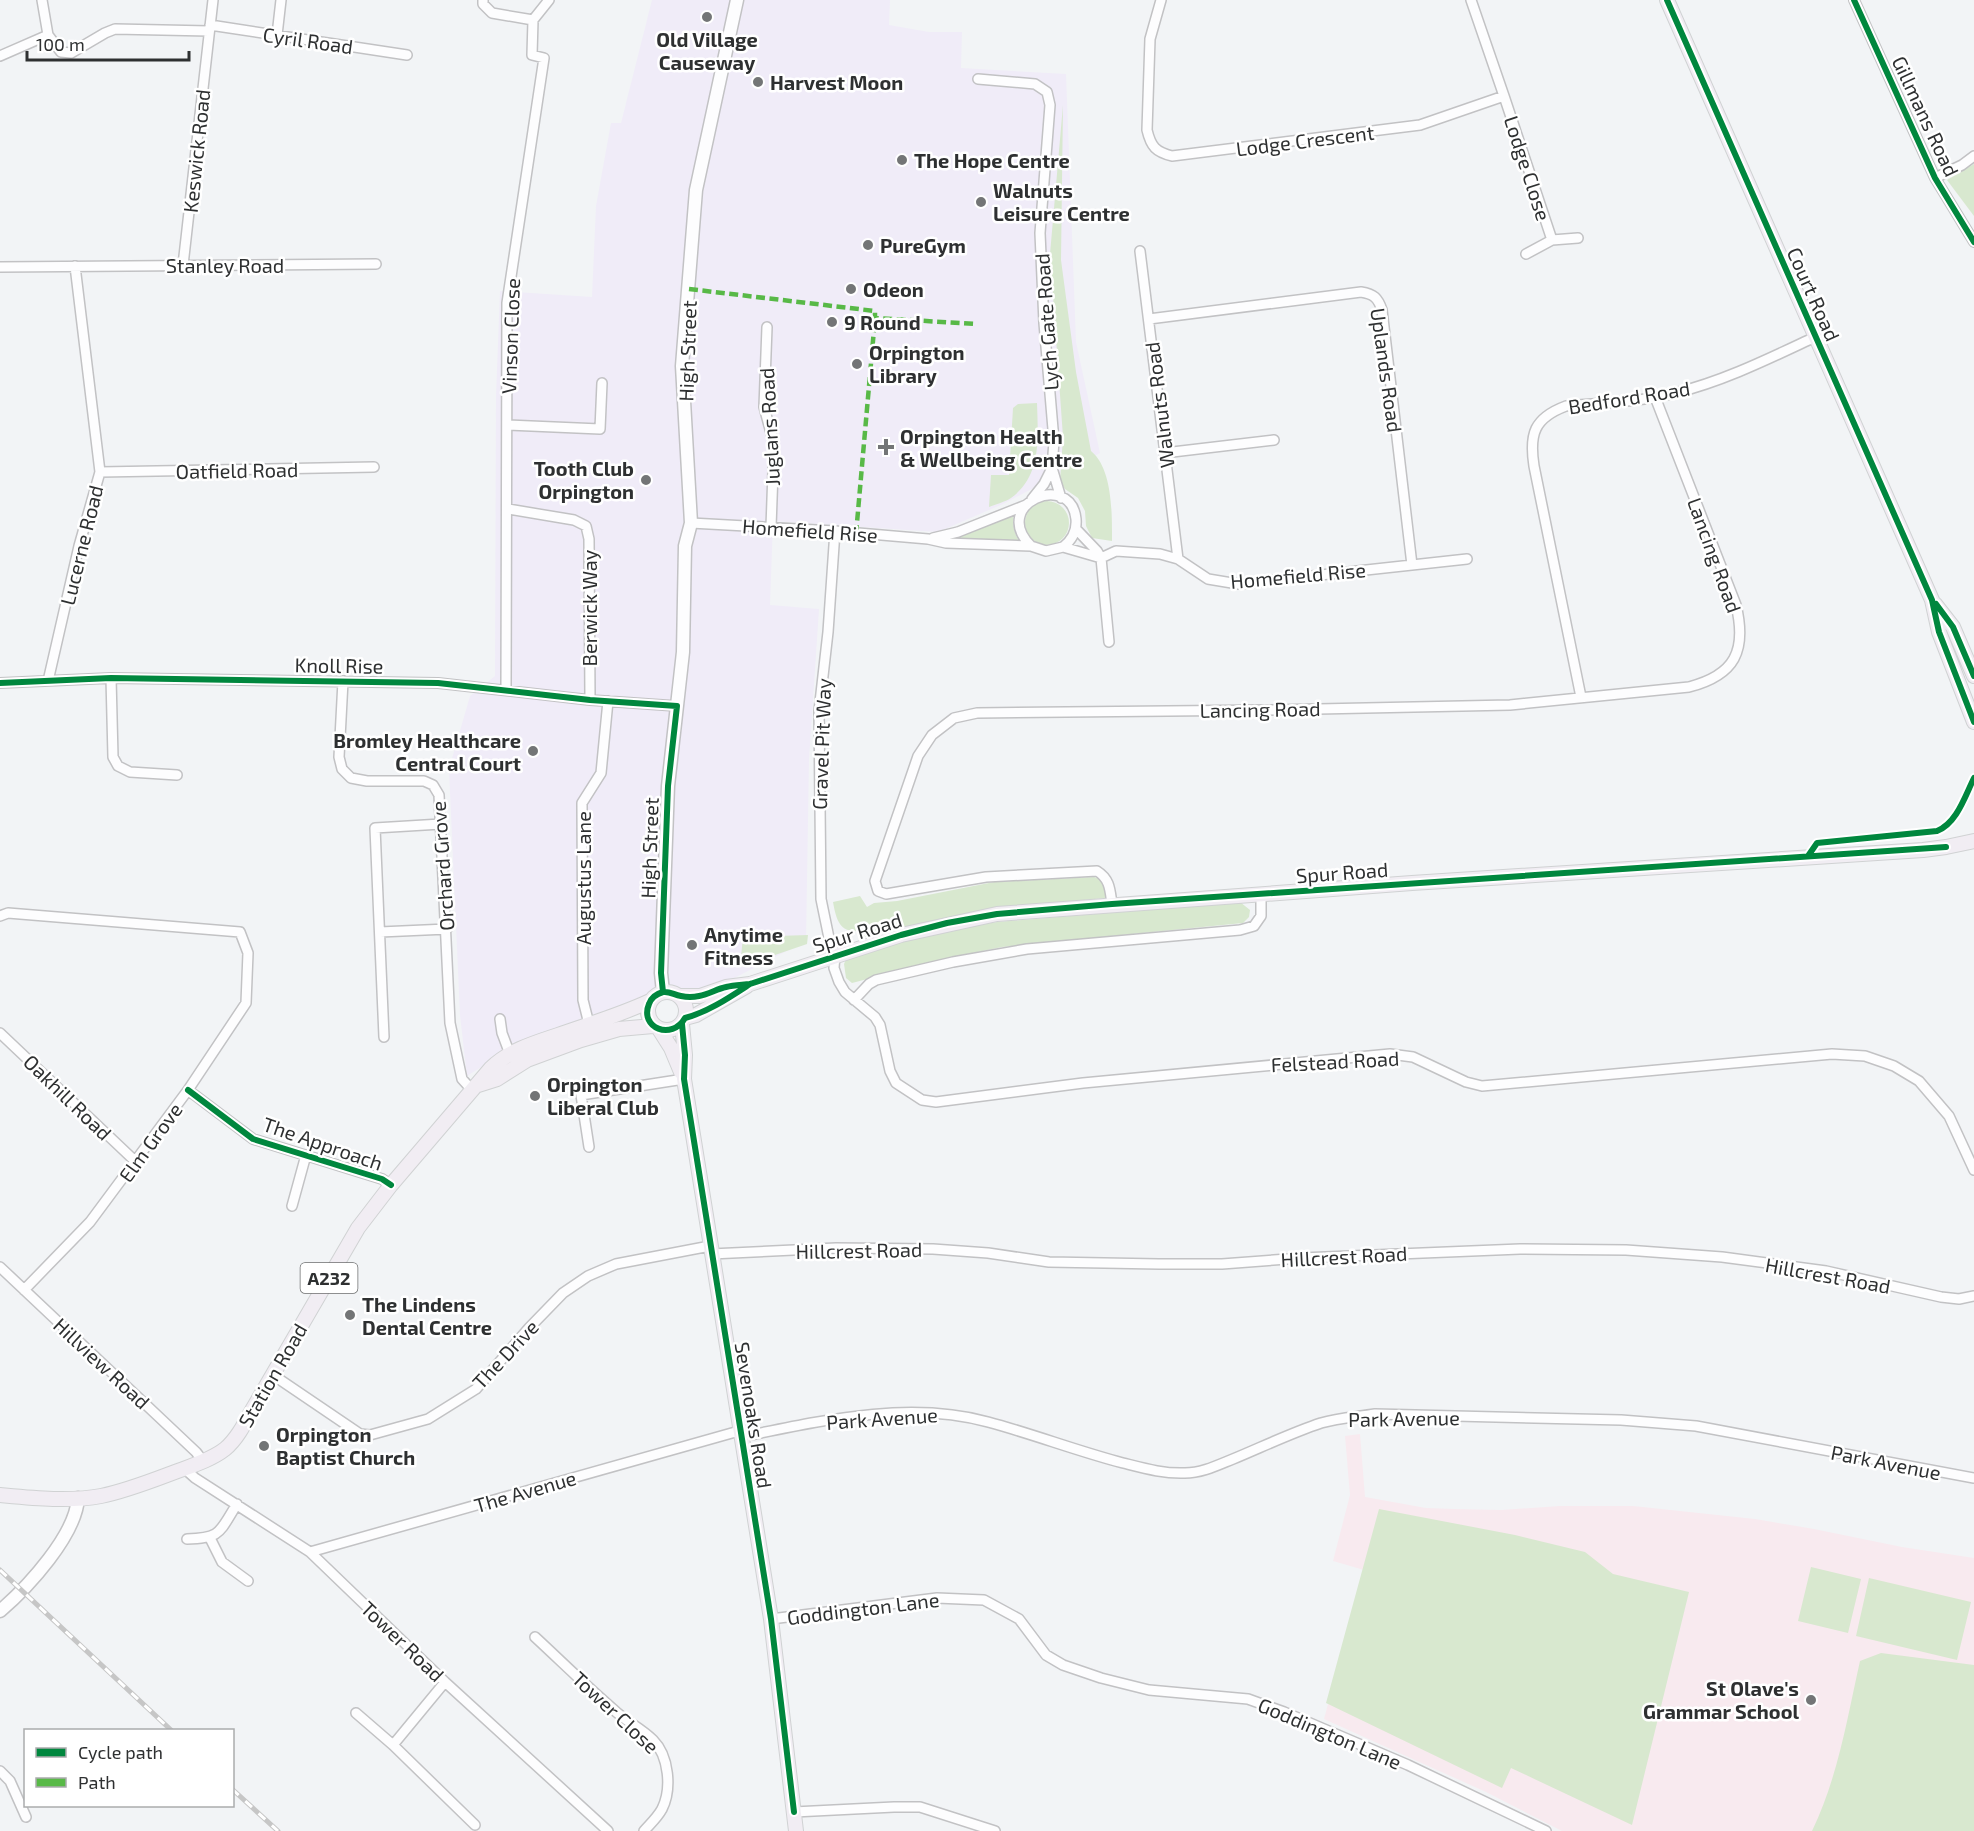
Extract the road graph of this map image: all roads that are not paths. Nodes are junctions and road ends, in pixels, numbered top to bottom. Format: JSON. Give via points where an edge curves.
{"nodes":[{"id":1,"x":42,"y":0,"type":"edge"},
{"id":2,"x":213,"y":0,"type":"edge"},
{"id":3,"x":281,"y":0,"type":"edge"},
{"id":4,"x":483,"y":0,"type":"edge"},
{"id":5,"x":549,"y":0,"type":"edge"},
{"id":6,"x":737,"y":0,"type":"edge"},
{"id":7,"x":1161,"y":0,"type":"edge"},
{"id":8,"x":1471,"y":0,"type":"edge"},
{"id":9,"x":1667,"y":0,"type":"edge"},
{"id":10,"x":1854,"y":0,"type":"edge"},
{"id":11,"x":533,"y":20,"type":"junction"},
{"id":12,"x":209,"y":28,"type":"junction"},
{"id":13,"x":48,"y":35,"type":"junction"},
{"id":14,"x":277,"y":35,"type":"junction"},
{"id":15,"x":406,"y":55,"type":"dead end"},
{"id":16,"x":0,"y":56,"type":"edge"},
{"id":17,"x":978,"y":79,"type":"dead end"},
{"id":18,"x":1504,"y":96,"type":"junction"},
{"id":19,"x":1974,"y":156,"type":"edge"},
{"id":20,"x":1935,"y":178,"type":"junction"},
{"id":21,"x":1578,"y":238,"type":"dead end"},
{"id":22,"x":1552,"y":240,"type":"junction"},
{"id":23,"x":1974,"y":242,"type":"edge"},
{"id":24,"x":1140,"y":251,"type":"dead end"},
{"id":25,"x":1526,"y":254,"type":"dead end"},
{"id":26,"x":376,"y":264,"type":"dead end"},
{"id":27,"x":183,"y":265,"type":"junction"},
{"id":28,"x":75,"y":266,"type":"junction"},
{"id":29,"x":0,"y":267,"type":"edge"},
{"id":30,"x":1149,"y":319,"type":"junction"},
{"id":31,"x":767,"y":327,"type":"dead end"},
{"id":32,"x":1815,"y":337,"type":"junction"},
{"id":33,"x":602,"y":383,"type":"dead end"},
{"id":34,"x":1655,"y":397,"type":"junction"},
{"id":35,"x":507,"y":425,"type":"junction"},
{"id":36,"x":1274,"y":440,"type":"dead end"},
{"id":37,"x":1164,"y":453,"type":"junction"},
{"id":38,"x":374,"y":467,"type":"dead end"},
{"id":39,"x":1052,"y":468,"type":"junction"},
{"id":40,"x":100,"y":472,"type":"junction"},
{"id":41,"x":1061,"y":498,"type":"junction"},
{"id":42,"x":1029,"y":502,"type":"junction"},
{"id":43,"x":508,"y":509,"type":"junction"},
{"id":44,"x":692,"y":523,"type":"junction"},
{"id":45,"x":771,"y":527,"type":"junction"},
{"id":46,"x":1076,"y":529,"type":"junction"},
{"id":47,"x":835,"y":531,"type":"junction"},
{"id":48,"x":928,"y":539,"type":"junction"},
{"id":49,"x":1031,"y":546,"type":"junction"},
{"id":50,"x":1063,"y":547,"type":"junction"},
{"id":51,"x":1101,"y":558,"type":"junction"},
{"id":52,"x":1178,"y":559,"type":"junction"},
{"id":53,"x":1467,"y":559,"type":"dead end"},
{"id":54,"x":1412,"y":565,"type":"junction"},
{"id":55,"x":1932,"y":600,"type":"junction"},
{"id":56,"x":1109,"y":642,"type":"dead end"},
{"id":57,"x":1974,"y":676,"type":"edge"},
{"id":58,"x":111,"y":678,"type":"junction"},
{"id":59,"x":48,"y":681,"type":"junction"},
{"id":60,"x":343,"y":681,"type":"junction"},
{"id":61,"x":0,"y":683,"type":"edge"},
{"id":62,"x":506,"y":690,"type":"junction"},
{"id":63,"x":1581,"y":697,"type":"junction"},
{"id":64,"x":590,"y":700,"type":"junction"},
{"id":65,"x":608,"y":701,"type":"junction"},
{"id":66,"x":677,"y":706,"type":"junction"},
{"id":67,"x":1974,"y":722,"type":"edge"},
{"id":68,"x":177,"y":776,"type":"dead end"},
{"id":69,"x":441,"y":824,"type":"junction"},
{"id":70,"x":1974,"y":831,"type":"edge"},
{"id":71,"x":1974,"y":841,"type":"edge"},
{"id":72,"x":1946,"y":847,"type":"junction"},
{"id":73,"x":1261,"y":895,"type":"junction"},
{"id":74,"x":1112,"y":904,"type":"junction"},
{"id":75,"x":0,"y":916,"type":"edge"},
{"id":76,"x":447,"y":929,"type":"junction"},
{"id":77,"x":380,"y":932,"type":"junction"},
{"id":78,"x":835,"y":956,"type":"junction"},
{"id":79,"x":750,"y":984,"type":"junction"},
{"id":80,"x":663,"y":992,"type":"junction"},
{"id":81,"x":679,"y":996,"type":"junction"},
{"id":82,"x":854,"y":1000,"type":"junction"},
{"id":83,"x":650,"y":1001,"type":"junction"},
{"id":84,"x":500,"y":1019,"type":"dead end"},
{"id":85,"x":683,"y":1021,"type":"junction"},
{"id":86,"x":589,"y":1024,"type":"junction"},
{"id":87,"x":656,"y":1027,"type":"junction"},
{"id":88,"x":0,"y":1033,"type":"edge"},
{"id":89,"x":384,"y":1037,"type":"dead end"},
{"id":90,"x":513,"y":1060,"type":"junction"},
{"id":91,"x":684,"y":1079,"type":"junction"},
{"id":92,"x":476,"y":1088,"type":"junction"},
{"id":93,"x":188,"y":1090,"type":"junction"},
{"id":94,"x":589,"y":1147,"type":"dead end"},
{"id":95,"x":306,"y":1155,"type":"junction"},
{"id":96,"x":135,"y":1161,"type":"junction"},
{"id":97,"x":1974,"y":1170,"type":"edge"},
{"id":98,"x":391,"y":1185,"type":"junction"},
{"id":99,"x":292,"y":1206,"type":"dead end"},
{"id":100,"x":710,"y":1250,"type":"junction"},
{"id":101,"x":0,"y":1267,"type":"edge"},
{"id":102,"x":24,"y":1290,"type":"junction"},
{"id":103,"x":1974,"y":1296,"type":"edge"},
{"id":104,"x":273,"y":1375,"type":"junction"},
{"id":105,"x":740,"y":1434,"type":"junction"},
{"id":106,"x":203,"y":1461,"type":"junction"},
{"id":107,"x":185,"y":1469,"type":"junction"},
{"id":108,"x":1974,"y":1478,"type":"edge"},
{"id":109,"x":0,"y":1495,"type":"edge"},
{"id":110,"x":78,"y":1498,"type":"junction"},
{"id":111,"x":237,"y":1504,"type":"junction"},
{"id":112,"x":210,"y":1538,"type":"junction"},
{"id":113,"x":187,"y":1539,"type":"dead end"},
{"id":114,"x":310,"y":1552,"type":"junction"},
{"id":115,"x":248,"y":1581,"type":"dead end"},
{"id":116,"x":0,"y":1611,"type":"edge"},
{"id":117,"x":771,"y":1619,"type":"junction"},
{"id":118,"x":535,"y":1637,"type":"dead end"},
{"id":119,"x":445,"y":1682,"type":"junction"},
{"id":120,"x":356,"y":1713,"type":"dead end"},
{"id":121,"x":393,"y":1745,"type":"junction"},
{"id":122,"x":0,"y":1771,"type":"edge"},
{"id":123,"x":794,"y":1812,"type":"junction"},
{"id":124,"x":26,"y":1817,"type":"dead end"},
{"id":125,"x":475,"y":1825,"type":"dead end"},
{"id":126,"x":608,"y":1831,"type":"edge"},
{"id":127,"x":644,"y":1831,"type":"edge"},
{"id":128,"x":796,"y":1831,"type":"edge"},
{"id":129,"x":995,"y":1831,"type":"edge"},
{"id":130,"x":1546,"y":1831,"type":"edge"}],
"edges":[{"from":1,"to":13,"type":"street"},
{"from":2,"to":12,"type":"street","name":"Keswick Road"},
{"from":3,"to":14,"type":"street"},
{"from":4,"to":11,"type":"street","via":[[492,13]]},
{"from":5,"to":11,"type":"street"},
{"from":6,"to":44,"type":"street","name":"High Street","via":[[696,190],[682,366]]},
{"from":7,"to":18,"type":"street","name":"Lodge Crescent","via":[[1150,39],[1147,130],[1150,143],[1158,152],[1172,156],[1420,125]]},
{"from":8,"to":18,"type":"street"},
{"from":9,"to":32,"type":"main road","name":"Court Road"},
{"from":10,"to":20,"type":"street","name":"Gillmans Road"},
{"from":11,"to":35,"type":"street","name":"Vinson Close","via":[[532,55],[544,58],[507,303]]},
{"from":12,"to":13,"type":"street","name":"Cyril Road","via":[[115,29],[66,54]]},
{"from":12,"to":14,"type":"street","name":"Cyril Road"},
{"from":12,"to":27,"type":"street","name":"Keswick Road"},
{"from":13,"to":16,"type":"street"},
{"from":14,"to":15,"type":"street","name":"Cyril Road"},
{"from":17,"to":39,"type":"street","name":"Lych Gate Road","via":[[1035,84],[1047,92],[1050,105],[1040,233],[1054,441]]},
{"from":18,"to":22,"type":"street","name":"Lodge Close"},
{"from":19,"to":20,"type":"street"},
{"from":20,"to":23,"type":"street","name":"Gillmans Road"},
{"from":21,"to":22,"type":"street","name":"Lodge Close"},
{"from":22,"to":25,"type":"street","name":"Lodge Close"},
{"from":24,"to":30,"type":"street","name":"Walnuts Road"},
{"from":26,"to":27,"type":"street","name":"Stanley Road"},
{"from":27,"to":28,"type":"street","name":"Stanley Road"},
{"from":28,"to":29,"type":"street","name":"Stanley Road"},
{"from":28,"to":40,"type":"street","name":"Lucerne Road"},
{"from":30,"to":37,"type":"street","name":"Walnuts Road"},
{"from":30,"to":54,"type":"street","name":"Uplands Road","via":[[1361,292],[1378,299]]},
{"from":31,"to":45,"type":"street","name":"Juglans Road","via":[[765,407],[774,457]]},
{"from":32,"to":34,"type":"street","name":"Bedford Road","via":[[1725,377]]},
{"from":32,"to":55,"type":"main road","name":"Court Road"},
{"from":33,"to":35,"type":"street","via":[[600,429]]},
{"from":34,"to":63,"type":"street","name":"Bedford Road","via":[[1566,406],[1553,411],[1533,432],[1534,466]]},
{"from":34,"to":63,"type":"street","name":"Lancing Road","via":[[1736,605],[1741,627],[1739,647],[1729,667],[1710,682]]},
{"from":35,"to":43,"type":"street","name":"Vinson Close"},
{"from":36,"to":37,"type":"street"},
{"from":37,"to":52,"type":"street","name":"Walnuts Road"},
{"from":38,"to":40,"type":"street","name":"Oatfield Road"},
{"from":39,"to":41,"type":"street","name":"Lych Gate Road"},
{"from":39,"to":42,"type":"street","name":"Lych Gate Road"},
{"from":40,"to":59,"type":"street","name":"Lucerne Road"},
{"from":41,"to":42,"type":"street","via":[[1044,495]]},
{"from":41,"to":46,"type":"street","via":[[1073,509]]},
{"from":42,"to":48,"type":"street","name":"Homefield Rise","via":[[958,532]]},
{"from":42,"to":49,"type":"street","via":[[1020,524],[1022,535]]},
{"from":43,"to":62,"type":"street","name":"Vinson Close"},
{"from":43,"to":64,"type":"street","name":"Berwick Way","via":[[574,520],[586,526]]},
{"from":44,"to":45,"type":"street","name":"Homefield Rise"},
{"from":44,"to":66,"type":"street","name":"High Street","via":[[685,546],[683,652]]},
{"from":45,"to":47,"type":"street","name":"Homefield Rise"},
{"from":46,"to":50,"type":"street"},
{"from":46,"to":51,"type":"street"},
{"from":47,"to":48,"type":"street","name":"Homefield Rise"},
{"from":47,"to":78,"type":"street","name":"Gravel Pit Way","via":[[818,736],[820,891]]},
{"from":48,"to":49,"type":"street","name":"Homefield Rise"},
{"from":49,"to":50,"type":"street","name":"Homefield Rise","via":[[1046,551]]},
{"from":50,"to":51,"type":"street","name":"Homefield Rise"},
{"from":51,"to":52,"type":"street","name":"Homefield Rise","via":[[1116,551]]},
{"from":51,"to":56,"type":"street"},
{"from":52,"to":54,"type":"street","name":"Homefield Rise","via":[[1208,579],[1238,584]]},
{"from":53,"to":54,"type":"street","name":"Homefield Rise"},
{"from":55,"to":57,"type":"main road","name":"Court Road","via":[[1953,627]]},
{"from":55,"to":67,"type":"main road","name":"Court Road"},
{"from":58,"to":59,"type":"street","name":"Knoll Rise"},
{"from":58,"to":60,"type":"street","name":"Knoll Rise"},
{"from":58,"to":68,"type":"street","via":[[113,756],[118,766],[130,772]]},
{"from":59,"to":61,"type":"street","name":"Knoll Rise"},
{"from":60,"to":62,"type":"street","name":"Knoll Rise","via":[[438,683]]},
{"from":60,"to":69,"type":"street","name":"Orchard Grove","via":[[339,757],[342,769],[351,778],[367,781],[424,781],[433,785],[439,795]]},
{"from":62,"to":64,"type":"street","name":"Knoll Rise"},
{"from":63,"to":74,"type":"street","name":"Lancing Road","via":[[1510,705],[976,713],[954,718],[932,735],[914,767],[875,880],[878,891],[886,894],[986,877],[1097,871],[1109,884]]},
{"from":64,"to":65,"type":"street","name":"Knoll Rise"},
{"from":65,"to":66,"type":"street","name":"Knoll Rise"},
{"from":65,"to":86,"type":"street","name":"Augustus Lane","via":[[601,773],[582,804],[583,1000]]},
{"from":66,"to":80,"type":"street","name":"High Street","via":[[667,807]]},
{"from":69,"to":76,"type":"street","name":"Orchard Grove"},
{"from":69,"to":77,"type":"street","via":[[375,828]]},
{"from":70,"to":72,"type":"main road"},
{"from":71,"to":72,"type":"main road","name":"Spur Road"},
{"from":72,"to":73,"type":"main road","name":"Spur Road"},
{"from":73,"to":74,"type":"main road","name":"Spur Road"},
{"from":73,"to":82,"type":"street","via":[[1261,916],[1254,926],[1240,930],[1027,949],[953,962],[876,980]]},
{"from":74,"to":78,"type":"main road","name":"Spur Road","via":[[987,916],[901,935]]},
{"from":75,"to":93,"type":"street","name":"Elm Grove","via":[[8,913],[240,932],[248,953],[246,1003]]},
{"from":76,"to":77,"type":"street"},
{"from":76,"to":92,"type":"street","name":"Orchard Grove","via":[[450,1023],[462,1079]]},
{"from":77,"to":89,"type":"street"},
{"from":78,"to":79,"type":"main road","name":"Spur Road"},
{"from":78,"to":82,"type":"street","name":"Felstead Road","via":[[839,982]]},
{"from":79,"to":81,"type":"main road","name":"Spur Road","via":[[700,996]]},
{"from":79,"to":85,"type":"main road","name":"Spur Road"},
{"from":80,"to":81,"type":"main road"},
{"from":80,"to":83,"type":"main road"},
{"from":81,"to":85,"type":"main road","via":[[686,1006]]},
{"from":82,"to":97,"type":"street","name":"Felstead Road","via":[[870,1010],[879,1025],[896,1083],[921,1100],[936,1102],[1094,1081],[1390,1054],[1413,1057],[1482,1086],[1832,1054],[1865,1056],[1919,1080],[1949,1116]]},
{"from":83,"to":86,"type":"main road","name":"Station Road"},
{"from":83,"to":87,"type":"main road","via":[[647,1014]]},
{"from":84,"to":90,"type":"street"},
{"from":85,"to":87,"type":"main road","via":[[672,1030]]},
{"from":85,"to":91,"type":"main road","name":"Sevenoaks Road"},
{"from":86,"to":90,"type":"main road","name":"Station Road","via":[[525,1046]]},
{"from":87,"to":90,"type":"main road","name":"Station Road","via":[[619,1029]]},
{"from":87,"to":91,"type":"main road","name":"Sevenoaks Road","via":[[671,1048]]},
{"from":88,"to":96,"type":"street","name":"Oakhill Road"},
{"from":90,"to":92,"type":"main road","name":"Station Road","via":[[497,1078]]},
{"from":91,"to":94,"type":"street","via":[[581,1095]]},
{"from":91,"to":100,"type":"main road","name":"Sevenoaks Road"},
{"from":92,"to":98,"type":"main road","name":"Station Road","number":"A232"},
{"from":93,"to":95,"type":"street","name":"The Approach","via":[[253,1139]]},
{"from":93,"to":96,"type":"street","name":"Elm Grove"},
{"from":95,"to":98,"type":"street","name":"The Approach"},
{"from":95,"to":99,"type":"street"},
{"from":96,"to":102,"type":"street","name":"Elm Grove","via":[[90,1222]]},
{"from":98,"to":104,"type":"main road","name":"Station Road","number":"A232","via":[[348,1244]]},
{"from":100,"to":103,"type":"street","name":"Hillcrest Road","via":[[933,1249],[1048,1262],[1222,1264],[1486,1250],[1626,1250],[1722,1257],[1826,1271],[1941,1297]]},
{"from":100,"to":104,"type":"street","name":"The Drive","via":[[616,1264],[588,1276],[563,1293],[476,1389],[428,1419],[370,1435],[360,1434]]},
{"from":100,"to":105,"type":"main road","name":"Sevenoaks Road"},
{"from":101,"to":102,"type":"street","name":"Hillview Road"},
{"from":102,"to":106,"type":"street","name":"Hillview Road"},
{"from":104,"to":106,"type":"main road","name":"Station Road","number":"A232","via":[[231,1443]]},
{"from":105,"to":108,"type":"street","name":"Park Avenue","via":[[897,1413],[950,1414],[1095,1456],[1167,1473],[1188,1473],[1342,1418],[1375,1414],[1621,1420],[1696,1426]]},
{"from":105,"to":114,"type":"street","name":"The Avenue"},
{"from":105,"to":117,"type":"main road","name":"Sevenoaks Road"},
{"from":106,"to":107,"type":"main road","name":"Station Road","number":"A232"},
{"from":107,"to":110,"type":"main road","name":"Station Road","number":"A232","via":[[110,1493]]},
{"from":107,"to":111,"type":"street","name":"Tower Road"},
{"from":109,"to":110,"type":"main road","name":"Station Road","number":"A232"},
{"from":110,"to":116,"type":"street","via":[[76,1514],[54,1552]]},
{"from":111,"to":112,"type":"street","via":[[219,1532]]},
{"from":111,"to":114,"type":"street","name":"Tower Road"},
{"from":112,"to":113,"type":"street"},
{"from":112,"to":115,"type":"street","via":[[222,1562]]},
{"from":114,"to":119,"type":"street","name":"Tower Road"},
{"from":117,"to":123,"type":"main road","name":"Sevenoaks Road"},
{"from":117,"to":130,"type":"street","name":"Goddington Lane","via":[[937,1598],[984,1600],[1019,1619],[1047,1655],[1063,1665],[1149,1690],[1248,1699],[1408,1766]]},
{"from":118,"to":127,"type":"street","name":"Tower Close","via":[[662,1750],[665,1800]]},
{"from":119,"to":121,"type":"street"},
{"from":119,"to":126,"type":"street","name":"Tower Road"},
{"from":120,"to":121,"type":"street"},
{"from":121,"to":125,"type":"street"},
{"from":122,"to":124,"type":"street","via":[[10,1781]]},
{"from":123,"to":128,"type":"main road","name":"Sevenoaks Road"},
{"from":123,"to":129,"type":"street","via":[[920,1807]]}]}
